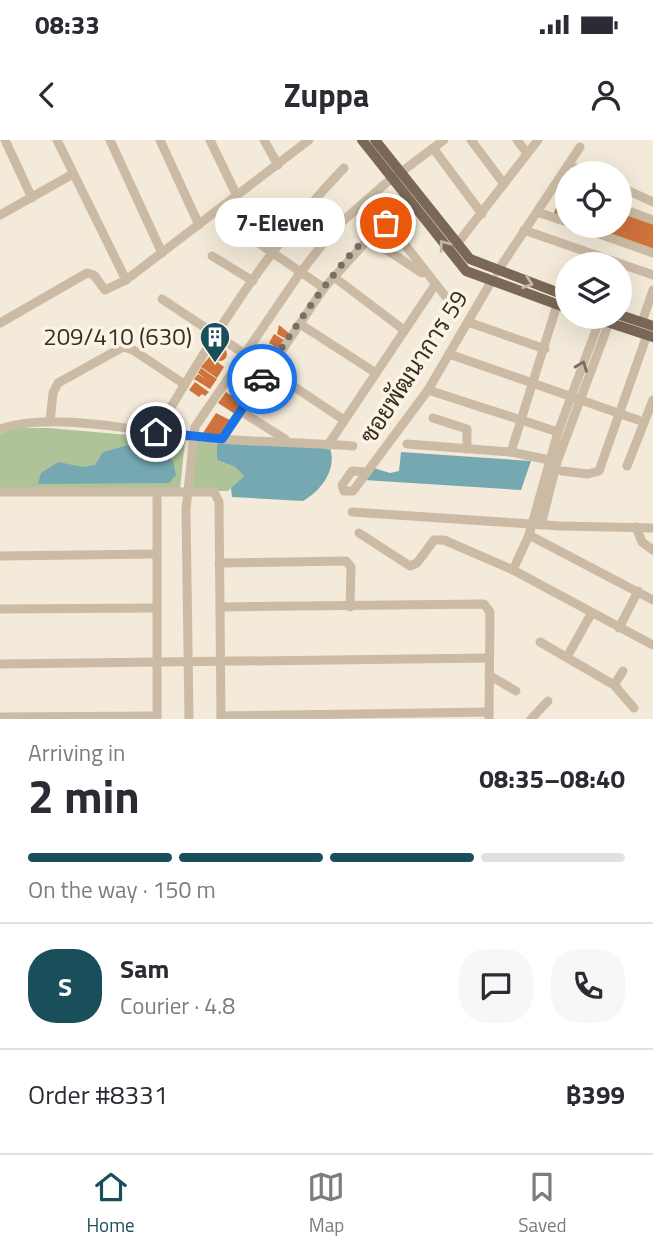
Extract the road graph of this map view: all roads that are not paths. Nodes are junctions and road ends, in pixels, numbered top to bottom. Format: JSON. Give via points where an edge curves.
{"nodes":[{"id":1,"x":5,"y":140,"type":"edge"},
{"id":2,"x":57,"y":140,"type":"edge"},
{"id":3,"x":110,"y":140,"type":"edge"},
{"id":4,"x":160,"y":140,"type":"edge"},
{"id":5,"x":210,"y":140,"type":"edge"},
{"id":6,"x":264,"y":140,"type":"edge"},
{"id":7,"x":309,"y":140,"type":"edge"},
{"id":8,"x":362,"y":140,"type":"edge"},
{"id":9,"x":375,"y":140,"type":"edge"},
{"id":10,"x":444,"y":140,"type":"edge"},
{"id":11,"x":471,"y":140,"type":"edge"},
{"id":12,"x":517,"y":140,"type":"edge"},
{"id":13,"x":538,"y":140,"type":"edge"},
{"id":14,"x":580,"y":147,"type":"dead end"},
{"id":15,"x":433,"y":148,"type":"junction"},
{"id":16,"x":527,"y":153,"type":"junction"},
{"id":17,"x":571,"y":161,"type":"edge"},
{"id":18,"x":278,"y":165,"type":"junction"},
{"id":19,"x":344,"y":168,"type":"dead end"},
{"id":20,"x":73,"y":174,"type":"junction"},
{"id":21,"x":397,"y":175,"type":"junction"},
{"id":22,"x":505,"y":184,"type":"junction"},
{"id":23,"x":554,"y":186,"type":"edge"},
{"id":24,"x":632,"y":192,"type":"edge"},
{"id":25,"x":237,"y":196,"type":"junction"},
{"id":26,"x":32,"y":198,"type":"junction"},
{"id":27,"x":653,"y":202,"type":"edge"},
{"id":28,"x":537,"y":212,"type":"junction"},
{"id":29,"x":632,"y":212,"type":"edge"},
{"id":30,"x":482,"y":214,"type":"junction"},
{"id":31,"x":0,"y":215,"type":"edge"},
{"id":32,"x":555,"y":218,"type":"edge"},
{"id":33,"x":653,"y":220,"type":"edge"},
{"id":34,"x":199,"y":225,"type":"junction"},
{"id":35,"x":524,"y":230,"type":"junction"},
{"id":36,"x":368,"y":237,"type":"junction"},
{"id":37,"x":611,"y":238,"type":"edge"},
{"id":38,"x":254,"y":240,"type":"dead end"},
{"id":39,"x":457,"y":244,"type":"junction"},
{"id":40,"x":162,"y":253,"type":"junction"},
{"id":41,"x":272,"y":253,"type":"junction"},
{"id":42,"x":653,"y":253,"type":"edge"},
{"id":43,"x":212,"y":256,"type":"dead end"},
{"id":44,"x":497,"y":272,"type":"junction"},
{"id":45,"x":300,"y":273,"type":"junction"},
{"id":46,"x":653,"y":275,"type":"edge"},
{"id":47,"x":334,"y":277,"type":"junction"},
{"id":48,"x":126,"y":279,"type":"junction"},
{"id":49,"x":253,"y":281,"type":"junction"},
{"id":50,"x":432,"y":281,"type":"junction"},
{"id":51,"x":491,"y":282,"type":"junction"},
{"id":52,"x":324,"y":288,"type":"junction"},
{"id":53,"x":653,"y":290,"type":"edge"},
{"id":54,"x":555,"y":292,"type":"edge"},
{"id":55,"x":446,"y":298,"type":"dead end"},
{"id":56,"x":162,"y":299,"type":"dead end"},
{"id":57,"x":555,"y":305,"type":"edge"},
{"id":58,"x":468,"y":322,"type":"junction"},
{"id":59,"x":0,"y":323,"type":"edge"},
{"id":60,"x":300,"y":324,"type":"junction"},
{"id":61,"x":555,"y":324,"type":"edge"},
{"id":62,"x":596,"y":329,"type":"edge"},
{"id":63,"x":598,"y":329,"type":"edge"},
{"id":64,"x":404,"y":330,"type":"junction"},
{"id":65,"x":646,"y":331,"type":"edge"},
{"id":66,"x":218,"y":335,"type":"junction"},
{"id":67,"x":545,"y":349,"type":"junction"},
{"id":68,"x":244,"y":353,"type":"junction"},
{"id":69,"x":449,"y":354,"type":"junction"},
{"id":70,"x":268,"y":369,"type":"junction"},
{"id":71,"x":376,"y":373,"type":"junction"},
{"id":72,"x":184,"y":384,"type":"junction"},
{"id":73,"x":533,"y":384,"type":"junction"},
{"id":74,"x":428,"y":390,"type":"junction"},
{"id":75,"x":570,"y":396,"type":"junction"},
{"id":76,"x":580,"y":400,"type":"junction"},
{"id":77,"x":653,"y":400,"type":"edge"},
{"id":78,"x":242,"y":412,"type":"junction"},
{"id":79,"x":619,"y":413,"type":"junction"},
{"id":80,"x":433,"y":418,"type":"dead end"},
{"id":81,"x":344,"y":420,"type":"junction"},
{"id":82,"x":522,"y":420,"type":"junction"},
{"id":83,"x":638,"y":420,"type":"dead end"},
{"id":84,"x":50,"y":422,"type":"junction"},
{"id":85,"x":0,"y":429,"type":"edge"},
{"id":86,"x":156,"y":432,"type":"junction"},
{"id":87,"x":558,"y":432,"type":"junction"},
{"id":88,"x":192,"y":437,"type":"junction"},
{"id":89,"x":222,"y":439,"type":"junction"},
{"id":90,"x":287,"y":441,"type":"junction"},
{"id":91,"x":328,"y":444,"type":"junction"},
{"id":92,"x":407,"y":444,"type":"dead end"},
{"id":93,"x":353,"y":446,"type":"dead end"},
{"id":94,"x":467,"y":449,"type":"junction"},
{"id":95,"x":511,"y":452,"type":"junction"},
{"id":96,"x":557,"y":464,"type":"junction"},
{"id":97,"x":626,"y":466,"type":"dead end"},
{"id":98,"x":366,"y":472,"type":"dead end"},
{"id":99,"x":157,"y":491,"type":"junction"},
{"id":100,"x":187,"y":491,"type":"junction"},
{"id":101,"x":0,"y":492,"type":"edge"},
{"id":102,"x":548,"y":502,"type":"junction"},
{"id":103,"x":352,"y":512,"type":"dead end"},
{"id":104,"x":537,"y":525,"type":"junction"},
{"id":105,"x":560,"y":526,"type":"junction"},
{"id":106,"x":636,"y":527,"type":"junction"},
{"id":107,"x":653,"y":528,"type":"edge"},
{"id":108,"x":359,"y":533,"type":"dead end"},
{"id":109,"x":529,"y":535,"type":"junction"},
{"id":110,"x":653,"y":550,"type":"edge"},
{"id":111,"x":156,"y":554,"type":"junction"},
{"id":112,"x":0,"y":556,"type":"edge"},
{"id":113,"x":219,"y":563,"type":"junction"},
{"id":114,"x":513,"y":570,"type":"junction"},
{"id":115,"x":638,"y":591,"type":"junction"},
{"id":116,"x":653,"y":600,"type":"edge"},
{"id":117,"x":220,"y":607,"type":"junction"},
{"id":118,"x":351,"y":607,"type":"junction"},
{"id":119,"x":156,"y":608,"type":"junction"},
{"id":120,"x":0,"y":609,"type":"edge"},
{"id":121,"x":591,"y":614,"type":"junction"},
{"id":122,"x":619,"y":628,"type":"junction"},
{"id":123,"x":540,"y":642,"type":"dead end"},
{"id":124,"x":653,"y":645,"type":"edge"},
{"id":125,"x":567,"y":657,"type":"junction"},
{"id":126,"x":489,"y":658,"type":"junction"},
{"id":127,"x":157,"y":661,"type":"junction"},
{"id":128,"x":189,"y":661,"type":"junction"},
{"id":129,"x":220,"y":661,"type":"junction"},
{"id":130,"x":0,"y":664,"type":"edge"},
{"id":131,"x":623,"y":671,"type":"dead end"},
{"id":132,"x":489,"y":675,"type":"junction"},
{"id":133,"x":614,"y":685,"type":"junction"},
{"id":134,"x":516,"y":691,"type":"dead end"},
{"id":135,"x":548,"y":701,"type":"dead end"},
{"id":136,"x":634,"y":708,"type":"dead end"},
{"id":137,"x":489,"y":715,"type":"edge"},
{"id":138,"x":0,"y":717,"type":"edge"},
{"id":139,"x":23,"y":718,"type":"edge"},
{"id":140,"x":157,"y":718,"type":"edge"},
{"id":141,"x":221,"y":718,"type":"edge"},
{"id":142,"x":189,"y":719,"type":"edge"},
{"id":143,"x":531,"y":719,"type":"edge"}],
"edges":[{"from":1,"to":26,"type":"street"},
{"from":2,"to":20,"type":"street"},
{"from":3,"to":40,"type":"street"},
{"from":4,"to":34,"type":"street"},
{"from":5,"to":25,"type":"street"},
{"from":6,"to":18,"type":"street"},
{"from":7,"to":18,"type":"street"},
{"from":8,"to":21,"type":"main road"},
{"from":9,"to":21,"type":"main road"},
{"from":10,"to":15,"type":"street"},
{"from":11,"to":22,"type":"street"},
{"from":12,"to":16,"type":"street"},
{"from":13,"to":16,"type":"street"},
{"from":14,"to":17,"type":"street"},
{"from":15,"to":21,"type":"street"},
{"from":15,"to":30,"type":"street"},
{"from":16,"to":22,"type":"street"},
{"from":18,"to":25,"type":"street"},
{"from":19,"to":41,"type":"street"},
{"from":20,"to":26,"type":"street"},
{"from":20,"to":48,"type":"street"},
{"from":21,"to":39,"type":"main road"},
{"from":21,"to":45,"type":"street","via":[[346,216]]},
{"from":51,"to":21,"type":"main road","one_way":true,"via":[[461,267]]},
{"from":22,"to":30,"type":"street"},
{"from":23,"to":28,"type":"street"},
{"from":24,"to":27,"type":"street"},
{"from":25,"to":34,"type":"street"},
{"from":26,"to":31,"type":"street"},
{"from":28,"to":32,"type":"street"},
{"from":28,"to":35,"type":"street"},
{"from":29,"to":33,"type":"street"},
{"from":30,"to":39,"type":"street"},
{"from":34,"to":40,"type":"street"},
{"from":35,"to":44,"type":"street"},
{"from":35,"to":46,"type":"street"},
{"from":36,"to":47,"type":"street"},
{"from":36,"to":50,"type":"street"},
{"from":36,"to":50,"type":"street","via":[[388,223]]},
{"from":37,"to":42,"type":"street"},
{"from":38,"to":41,"type":"street"},
{"from":39,"to":44,"type":"main road","via":[[470,259]]},
{"from":40,"to":48,"type":"street"},
{"from":41,"to":45,"type":"street"},
{"from":41,"to":49,"type":"street"},
{"from":43,"to":49,"type":"street"},
{"from":44,"to":54,"type":"main road","one_way":true},
{"from":45,"to":52,"type":"street"},
{"from":45,"to":68,"type":"street"},
{"from":47,"to":52,"type":"street"},
{"from":47,"to":64,"type":"street"},
{"from":48,"to":59,"type":"street","via":[[105,290],[87,273]]},
{"from":49,"to":66,"type":"street"},
{"from":50,"to":55,"type":"street"},
{"from":50,"to":64,"type":"street"},
{"from":51,"to":57,"type":"main road"},
{"from":51,"to":58,"type":"street","name":"ซอยพัฒนาการ 59"},
{"from":52,"to":60,"type":"street"},
{"from":53,"to":65,"type":"street"},
{"from":56,"to":66,"type":"street"},
{"from":58,"to":67,"type":"street"},
{"from":58,"to":69,"type":"street","name":"ซอยพัฒนาการ 59"},
{"from":60,"to":70,"type":"street"},
{"from":60,"to":71,"type":"street"},
{"from":61,"to":67,"type":"street"},
{"from":75,"to":62,"type":"street","one_way":true},
{"from":63,"to":76,"type":"street"},
{"from":64,"to":71,"type":"street"},
{"from":65,"to":79,"type":"street"},
{"from":66,"to":68,"type":"street"},
{"from":66,"to":72,"type":"street"},
{"from":67,"to":73,"type":"street"},
{"from":68,"to":70,"type":"street"},
{"from":68,"to":88,"type":"street","via":[[201,415]]},
{"from":69,"to":73,"type":"street"},
{"from":69,"to":74,"type":"street","name":"ซอยพัฒนาการ 59"},
{"from":70,"to":78,"type":"street"},
{"from":70,"to":81,"type":"street"},
{"from":71,"to":81,"type":"street"},
{"from":72,"to":84,"type":"street","via":[[122,348],[58,383]]},
{"from":72,"to":86,"type":"street"},
{"from":73,"to":75,"type":"street"},
{"from":73,"to":82,"type":"street"},
{"from":74,"to":82,"type":"street"},
{"from":74,"to":98,"type":"street","name":"ซอยพัฒนาการ 59"},
{"from":75,"to":76,"type":"street"},
{"from":75,"to":87,"type":"street"},
{"from":76,"to":79,"type":"street"},
{"from":76,"to":96,"type":"street"},
{"from":77,"to":97,"type":"street"},
{"from":78,"to":89,"type":"street"},
{"from":78,"to":90,"type":"street"},
{"from":79,"to":83,"type":"street"},
{"from":79,"to":96,"type":"street","via":[[599,471],[588,474]]},
{"from":80,"to":94,"type":"street","via":[[467,429]]},
{"from":81,"to":91,"type":"street"},
{"from":82,"to":87,"type":"street"},
{"from":82,"to":95,"type":"street"},
{"from":84,"to":85,"type":"street"},
{"from":84,"to":86,"type":"street"},
{"from":86,"to":88,"type":"street"},
{"from":87,"to":96,"type":"street"},
{"from":88,"to":89,"type":"street"},
{"from":88,"to":100,"type":"street"},
{"from":89,"to":90,"type":"street"},
{"from":90,"to":91,"type":"street"},
{"from":91,"to":93,"type":"street"},
{"from":92,"to":94,"type":"street"},
{"from":94,"to":95,"type":"street"},
{"from":95,"to":96,"type":"street"},
{"from":96,"to":102,"type":"street"},
{"from":96,"to":104,"type":"street"},
{"from":99,"to":100,"type":"street"},
{"from":99,"to":101,"type":"street"},
{"from":99,"to":111,"type":"street"},
{"from":100,"to":113,"type":"street","via":[[209,491],[217,496]]},
{"from":100,"to":128,"type":"street"},
{"from":102,"to":104,"type":"street"},
{"from":102,"to":105,"type":"street"},
{"from":103,"to":104,"type":"street"},
{"from":104,"to":105,"type":"street"},
{"from":104,"to":109,"type":"street"},
{"from":105,"to":106,"type":"street"},
{"from":106,"to":107,"type":"street"},
{"from":106,"to":110,"type":"street","via":[[642,542]]},
{"from":108,"to":114,"type":"street","via":[[410,566],[440,539]]},
{"from":109,"to":114,"type":"street"},
{"from":109,"to":115,"type":"street"},
{"from":111,"to":112,"type":"street"},
{"from":111,"to":119,"type":"street"},
{"from":113,"to":117,"type":"street"},
{"from":113,"to":118,"type":"street","via":[[346,561],[351,567]]},
{"from":114,"to":121,"type":"street"},
{"from":115,"to":116,"type":"street"},
{"from":115,"to":122,"type":"street"},
{"from":117,"to":118,"type":"street"},
{"from":117,"to":129,"type":"street"},
{"from":118,"to":126,"type":"street","via":[[484,604],[490,612]]},
{"from":119,"to":120,"type":"street"},
{"from":119,"to":127,"type":"street"},
{"from":121,"to":122,"type":"street"},
{"from":121,"to":125,"type":"street"},
{"from":122,"to":124,"type":"street"},
{"from":123,"to":125,"type":"street"},
{"from":125,"to":133,"type":"street"},
{"from":126,"to":129,"type":"street"},
{"from":126,"to":132,"type":"street"},
{"from":127,"to":128,"type":"street"},
{"from":127,"to":130,"type":"street"},
{"from":127,"to":140,"type":"street"},
{"from":128,"to":129,"type":"street"},
{"from":128,"to":142,"type":"street"},
{"from":129,"to":141,"type":"street"},
{"from":131,"to":133,"type":"street"},
{"from":132,"to":134,"type":"street"},
{"from":132,"to":137,"type":"street"},
{"from":133,"to":136,"type":"street"},
{"from":135,"to":143,"type":"street"},
{"from":137,"to":141,"type":"street"},
{"from":138,"to":139,"type":"street"},
{"from":139,"to":140,"type":"street"}]}
